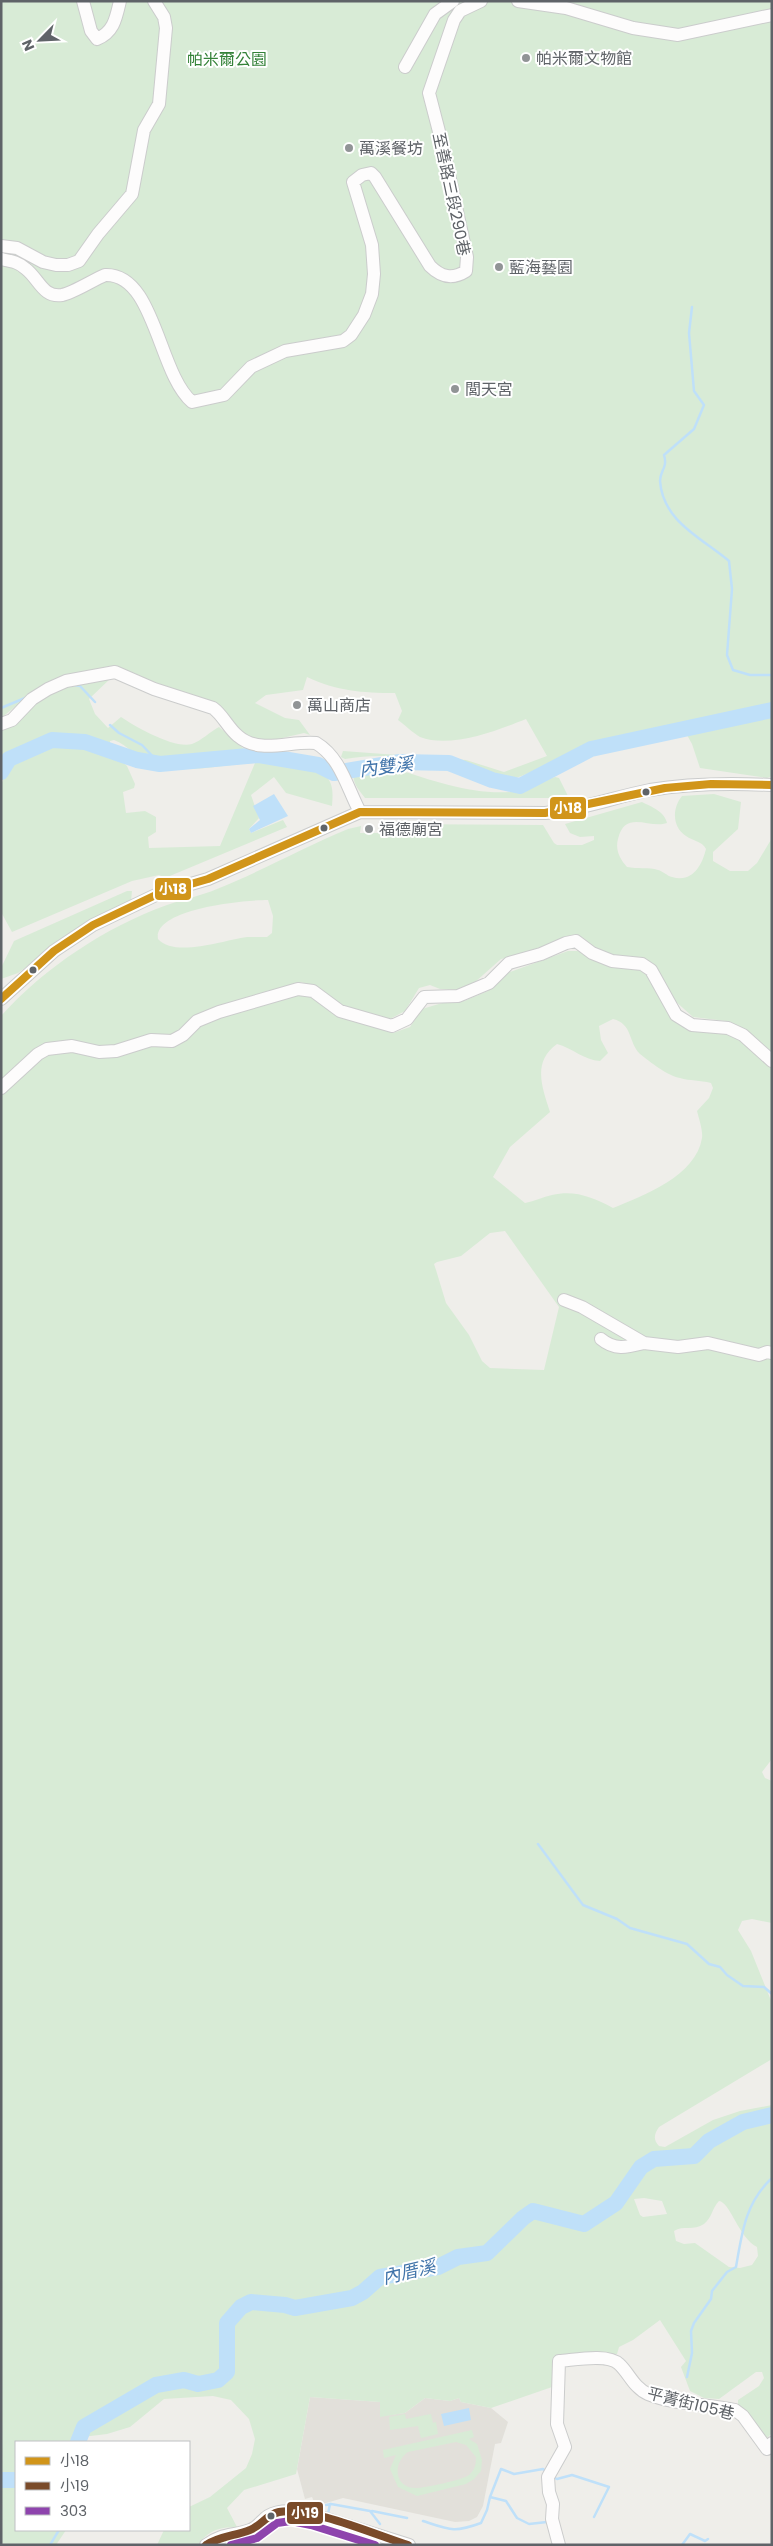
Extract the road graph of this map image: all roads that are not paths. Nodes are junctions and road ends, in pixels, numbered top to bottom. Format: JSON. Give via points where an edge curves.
{"nodes":[{"id":1,"x":84,"y":1,"type":"edge"},
{"id":2,"x":120,"y":1,"type":"edge"},
{"id":3,"x":154,"y":1,"type":"edge"},
{"id":4,"x":454,"y":1,"type":"edge"},
{"id":5,"x":518,"y":1,"type":"edge"},
{"id":6,"x":475,"y":2,"type":"edge"},
{"id":7,"x":772,"y":15,"type":"edge"},
{"id":8,"x":405,"y":67,"type":"dead end"},
{"id":9,"x":1,"y":246,"type":"edge"},
{"id":10,"x":1,"y":259,"type":"edge"},
{"id":11,"x":1,"y":724,"type":"edge"},
{"id":12,"x":772,"y":785,"type":"edge"},
{"id":13,"x":360,"y":812,"type":"junction"},
{"id":14,"x":1,"y":998,"type":"edge"},
{"id":15,"x":772,"y":1061,"type":"edge"},
{"id":16,"x":1,"y":1088,"type":"edge"},
{"id":17,"x":564,"y":1300,"type":"dead end"},
{"id":18,"x":601,"y":1339,"type":"dead end"},
{"id":19,"x":644,"y":1343,"type":"junction"},
{"id":20,"x":772,"y":1353,"type":"edge"},
{"id":21,"x":772,"y":2443,"type":"edge"},
{"id":22,"x":206,"y":2545,"type":"edge"},
{"id":23,"x":409,"y":2545,"type":"edge"},
{"id":24,"x":559,"y":2545,"type":"edge"}],
"edges":[{"from":1,"to":2,"type":"street","via":[[90,31],[97,39],[107,35],[116,20]]},
{"from":3,"to":9,"type":"street","via":[[164,17],[166,28],[159,104],[144,130],[132,194],[79,261],[56,265],[17,248]]},
{"from":4,"to":8,"type":"street","via":[[436,14]]},
{"from":5,"to":7,"type":"street","via":[[566,8],[632,28],[678,35]]},
{"from":6,"to":10,"type":"street","name":"至善路三段290巷","via":[[460,11],[454,20],[429,93],[467,257],[466,271],[456,277],[447,277],[430,266],[376,177],[371,173],[362,175],[352,182],[372,245],[372,294],[358,325],[343,341],[285,351],[252,367],[224,395],[192,402],[176,385],[148,313],[138,292],[128,281],[105,275],[55,295],[47,292],[19,263]]},
{"from":11,"to":13,"type":"street","via":[[12,720],[32,699],[48,689],[66,681],[115,672],[212,708],[249,745],[316,743],[339,765]]},
{"from":12,"to":13,"type":"street","via":[[707,783],[651,790],[610,798],[574,810],[545,813]]},
{"from":13,"to":14,"type":"street","via":[[208,879],[160,893],[93,925],[54,950]]},
{"from":15,"to":16,"type":"street","via":[[743,1035],[728,1028],[692,1025],[676,1014],[651,970],[642,964],[612,962],[576,942],[509,963],[489,983],[458,996],[424,997],[407,1019],[392,1026],[340,1011],[313,991],[298,989],[197,1021],[183,1036],[172,1041],[151,1040],[116,1051],[99,1052],[72,1046],[47,1049]]},
{"from":17,"to":19,"type":"street"},
{"from":18,"to":19,"type":"street","via":[[606,1344],[623,1348]]},
{"from":19,"to":20,"type":"street","via":[[678,1347],[708,1343],[759,1355]]},
{"from":21,"to":24,"type":"street","name":"平菁街105巷","via":[[768,2449],[735,2410],[647,2394],[614,2360],[559,2360],[557,2424],[565,2447],[548,2477],[552,2519]]},
{"from":22,"to":23,"type":"street","via":[[226,2534],[252,2530],[268,2516],[282,2512],[308,2514]]}]}
